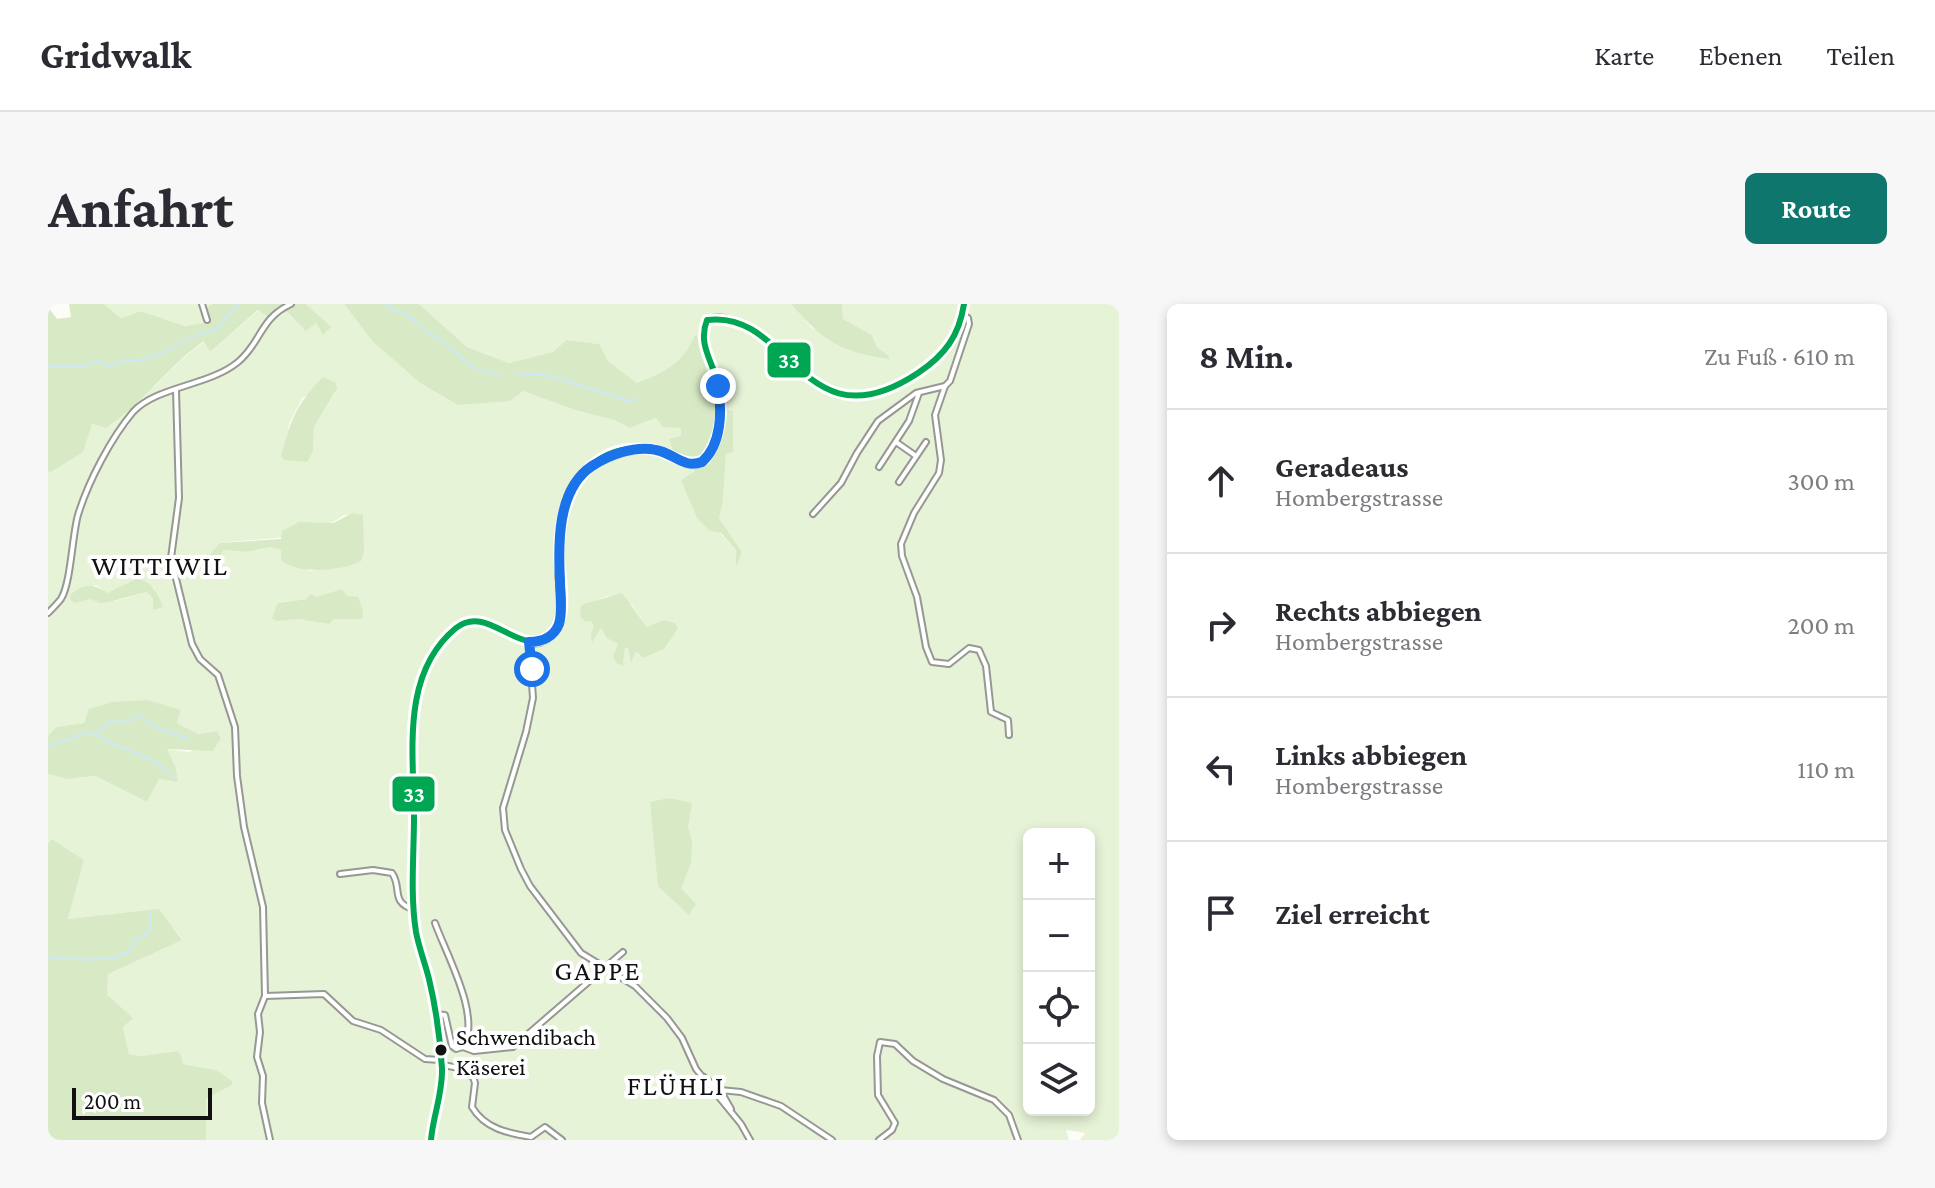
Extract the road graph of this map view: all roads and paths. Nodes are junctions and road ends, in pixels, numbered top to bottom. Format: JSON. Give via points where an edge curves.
{"nodes":[{"id":1,"x":202,"y":304,"type":"edge"},
{"id":2,"x":291,"y":304,"type":"edge"},
{"id":3,"x":964,"y":304,"type":"edge"},
{"id":4,"x":716,"y":311,"type":"dead end"},
{"id":5,"x":963,"y":315,"type":"junction"},
{"id":6,"x":207,"y":320,"type":"dead end"},
{"id":7,"x":790,"y":347,"type":"dead end"},
{"id":8,"x":945,"y":386,"type":"junction"},
{"id":9,"x":176,"y":390,"type":"junction"},
{"id":10,"x":920,"y":392,"type":"junction"},
{"id":11,"x":896,"y":442,"type":"junction"},
{"id":12,"x":926,"y":442,"type":"dead end"},
{"id":13,"x":916,"y":456,"type":"junction"},
{"id":14,"x":879,"y":467,"type":"dead end"},
{"id":15,"x":899,"y":482,"type":"dead end"},
{"id":16,"x":813,"y":514,"type":"dead end"},
{"id":17,"x":48,"y":613,"type":"edge"},
{"id":18,"x":529,"y":642,"type":"junction"},
{"id":19,"x":1009,"y":735,"type":"dead end"},
{"id":20,"x":340,"y":874,"type":"dead end"},
{"id":21,"x":415,"y":910,"type":"junction"},
{"id":22,"x":435,"y":923,"type":"dead end"},
{"id":23,"x":623,"y":952,"type":"dead end"},
{"id":24,"x":605,"y":969,"type":"junction"},
{"id":25,"x":265,"y":996,"type":"junction"},
{"id":26,"x":435,"y":1014,"type":"junction"},
{"id":27,"x":463,"y":1047,"type":"junction"},
{"id":28,"x":441,"y":1062,"type":"junction"},
{"id":29,"x":699,"y":1074,"type":"junction"},
{"id":30,"x":720,"y":1090,"type":"junction"},
{"id":31,"x":735,"y":1116,"type":"junction"},
{"id":32,"x":270,"y":1140,"type":"edge"},
{"id":33,"x":431,"y":1140,"type":"edge"},
{"id":34,"x":562,"y":1140,"type":"edge"},
{"id":35,"x":750,"y":1140,"type":"edge"},
{"id":36,"x":832,"y":1140,"type":"edge"},
{"id":37,"x":879,"y":1140,"type":"edge"},
{"id":38,"x":1018,"y":1140,"type":"edge"}],
"edges":[{"from":1,"to":6,"type":"street"},
{"from":2,"to":9,"type":"street","via":[[272,314],[237,363]]},
{"from":3,"to":5,"type":"street"},
{"from":4,"to":18,"type":"street","via":[[703,334],[720,399],[719,426],[709,454],[690,464],[655,450],[631,451],[600,461],[579,477],[569,493],[561,531],[559,623],[547,638]]},
{"from":5,"to":7,"type":"street","via":[[956,335],[936,361],[913,376],[859,396],[831,392],[816,382]]},
{"from":5,"to":8,"type":"street","via":[[969,324]]},
{"from":8,"to":10,"type":"street"},
{"from":8,"to":19,"type":"street","via":[[935,415],[940,468],[904,533],[901,550],[929,657],[944,665],[969,648],[979,650],[991,712],[1008,720]]},
{"from":9,"to":17,"type":"street","via":[[137,408],[111,444],[80,511],[62,596]]},
{"from":9,"to":25,"type":"street","via":[[180,487],[173,572],[195,651],[218,675],[232,712],[244,827],[262,901]]},
{"from":10,"to":11,"type":"street"},
{"from":10,"to":16,"type":"street","via":[[875,425],[843,481]]},
{"from":11,"to":13,"type":"street"},
{"from":11,"to":14,"type":"street"},
{"from":12,"to":13,"type":"street"},
{"from":13,"to":15,"type":"street"},
{"from":18,"to":21,"type":"street","via":[[484,622],[466,620],[447,635],[426,671],[414,730]]},
{"from":18,"to":24,"type":"street","via":[[533,698],[505,800],[505,830],[540,901],[581,953]]},
{"from":20,"to":21,"type":"street","via":[[392,873],[398,899]]},
{"from":21,"to":26,"type":"street"},
{"from":22,"to":27,"type":"street","via":[[464,997],[468,1037]]},
{"from":23,"to":24,"type":"street"},
{"from":24,"to":27,"type":"street","via":[[512,1048]]},
{"from":24,"to":29,"type":"street","via":[[635,986],[667,1018]]},
{"from":25,"to":28,"type":"street","via":[[324,994],[353,1021],[381,1030],[422,1058]]},
{"from":25,"to":32,"type":"street","via":[[258,1014],[257,1059]]},
{"from":26,"to":27,"type":"street","via":[[445,1015],[452,1046]]},
{"from":26,"to":28,"type":"street"},
{"from":28,"to":33,"type":"street"},
{"from":28,"to":34,"type":"street","via":[[473,1077],[472,1107],[494,1128],[531,1137],[544,1126]]},
{"from":29,"to":30,"type":"street"},
{"from":29,"to":31,"type":"street"},
{"from":30,"to":31,"type":"street"},
{"from":30,"to":36,"type":"street","via":[[781,1106]]},
{"from":31,"to":35,"type":"street"},
{"from":37,"to":38,"type":"street","via":[[895,1123],[878,1095],[877,1051],[885,1041],[943,1079],[994,1100],[1009,1115]]}]}
